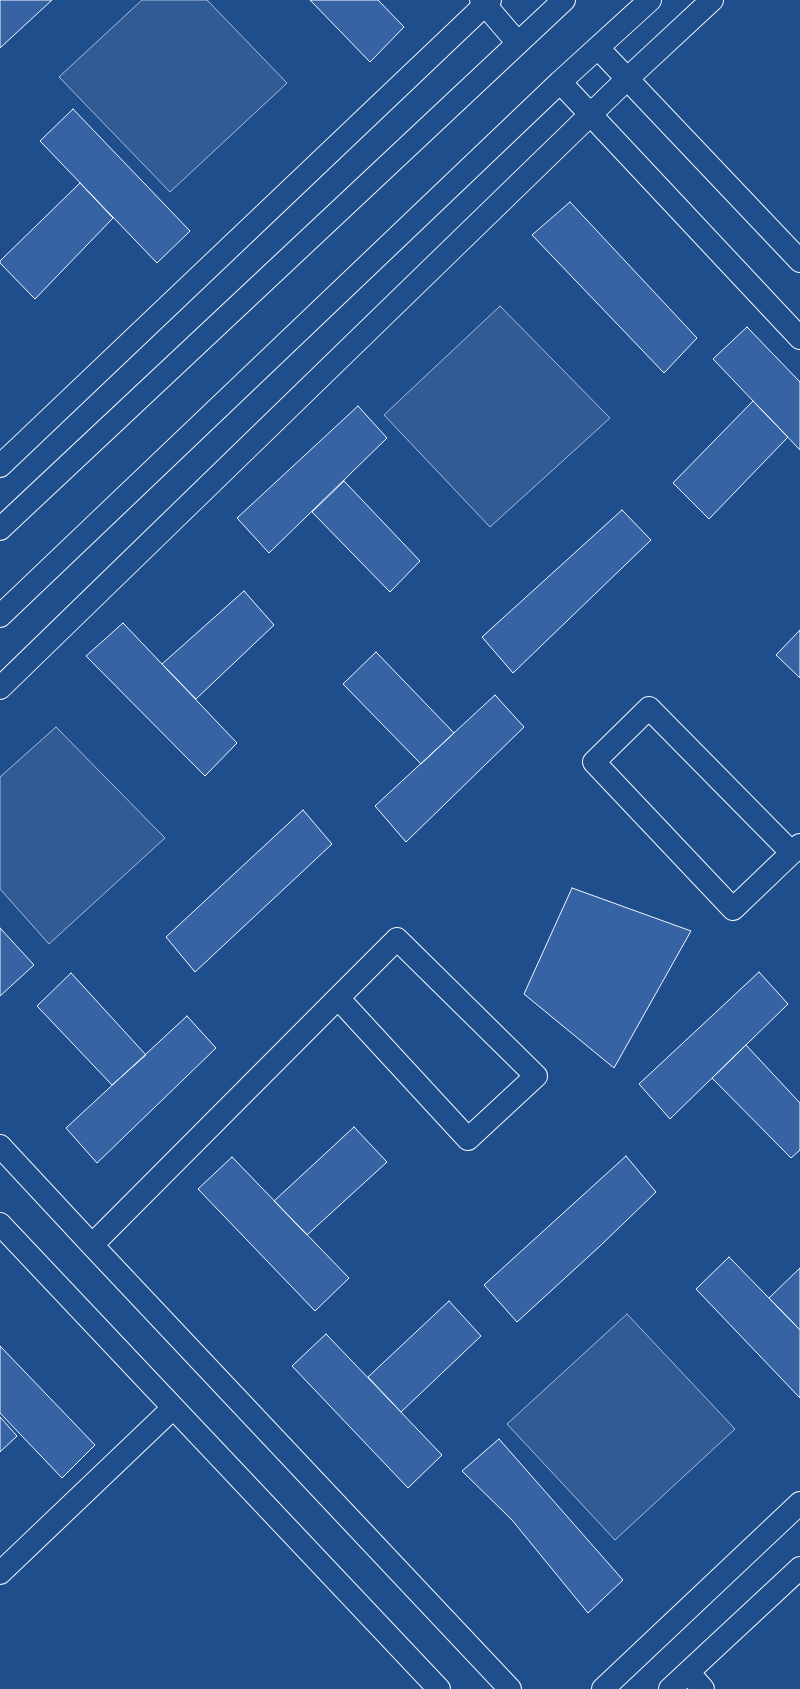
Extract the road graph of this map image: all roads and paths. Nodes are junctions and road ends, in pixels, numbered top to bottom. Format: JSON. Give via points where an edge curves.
{"nodes":[{"id":1,"x":650,"y":0,"type":"edge"},
{"id":2,"x":712,"y":0,"type":"edge"},
{"id":3,"x":485,"y":1,"type":"edge"},
{"id":4,"x":557,"y":2,"type":"edge"},
{"id":5,"x":517,"y":42,"type":"junction"},
{"id":6,"x":598,"y":48,"type":"junction"},
{"id":7,"x":627,"y":79,"type":"junction"},
{"id":8,"x":560,"y":82,"type":"junction"},
{"id":9,"x":591,"y":115,"type":"junction"},
{"id":10,"x":800,"y":261,"type":"edge"},
{"id":11,"x":800,"y":338,"type":"edge"},
{"id":12,"x":0,"y":466,"type":"edge"},
{"id":13,"x":0,"y":528,"type":"edge"},
{"id":14,"x":0,"y":616,"type":"edge"},
{"id":15,"x":0,"y":688,"type":"edge"},
{"id":16,"x":796,"y":849,"type":"edge"},
{"id":17,"x":338,"y":998,"type":"junction"},
{"id":18,"x":0,"y":1146,"type":"edge"},
{"id":19,"x":0,"y":1224,"type":"edge"},
{"id":20,"x":92,"y":1245,"type":"junction"},
{"id":21,"x":174,"y":1408,"type":"junction"},
{"id":22,"x":800,"y":1503,"type":"edge"},
{"id":23,"x":800,"y":1568,"type":"edge"},
{"id":24,"x":0,"y":1573,"type":"edge"},
{"id":25,"x":688,"y":1673,"type":"junction"},
{"id":26,"x":439,"y":1689,"type":"edge"},
{"id":27,"x":510,"y":1689,"type":"edge"},
{"id":28,"x":603,"y":1689,"type":"edge"},
{"id":29,"x":670,"y":1689,"type":"edge"},
{"id":30,"x":703,"y":1689,"type":"edge"}],
"edges":[{"from":1,"to":6,"type":"main road"},
{"from":2,"to":7,"type":"main road"},
{"from":3,"to":5,"type":"main road"},
{"from":3,"to":12,"type":"main road"},
{"from":4,"to":5,"type":"main road"},
{"from":5,"to":13,"type":"main road"},
{"from":6,"to":7,"type":"main road"},
{"from":6,"to":8,"type":"main road"},
{"from":7,"to":9,"type":"main road"},
{"from":7,"to":10,"type":"main road"},
{"from":8,"to":9,"type":"main road"},
{"from":8,"to":14,"type":"main road"},
{"from":9,"to":11,"type":"main road"},
{"from":9,"to":15,"type":"main road"},
{"from":16,"to":16,"type":"main road","via":[[649,708],[594,762],[733,909]]},
{"from":17,"to":17,"type":"main road","via":[[468,1139],[536,1076],[397,939]]},
{"from":17,"to":20,"type":"main road"},
{"from":18,"to":20,"type":"main road"},
{"from":19,"to":21,"type":"main road"},
{"from":20,"to":27,"type":"main road"},
{"from":21,"to":24,"type":"main road"},
{"from":21,"to":26,"type":"main road"},
{"from":22,"to":28,"type":"main road"},
{"from":23,"to":25,"type":"main road"},
{"from":25,"to":29,"type":"main road"},
{"from":25,"to":30,"type":"main road"}]}
